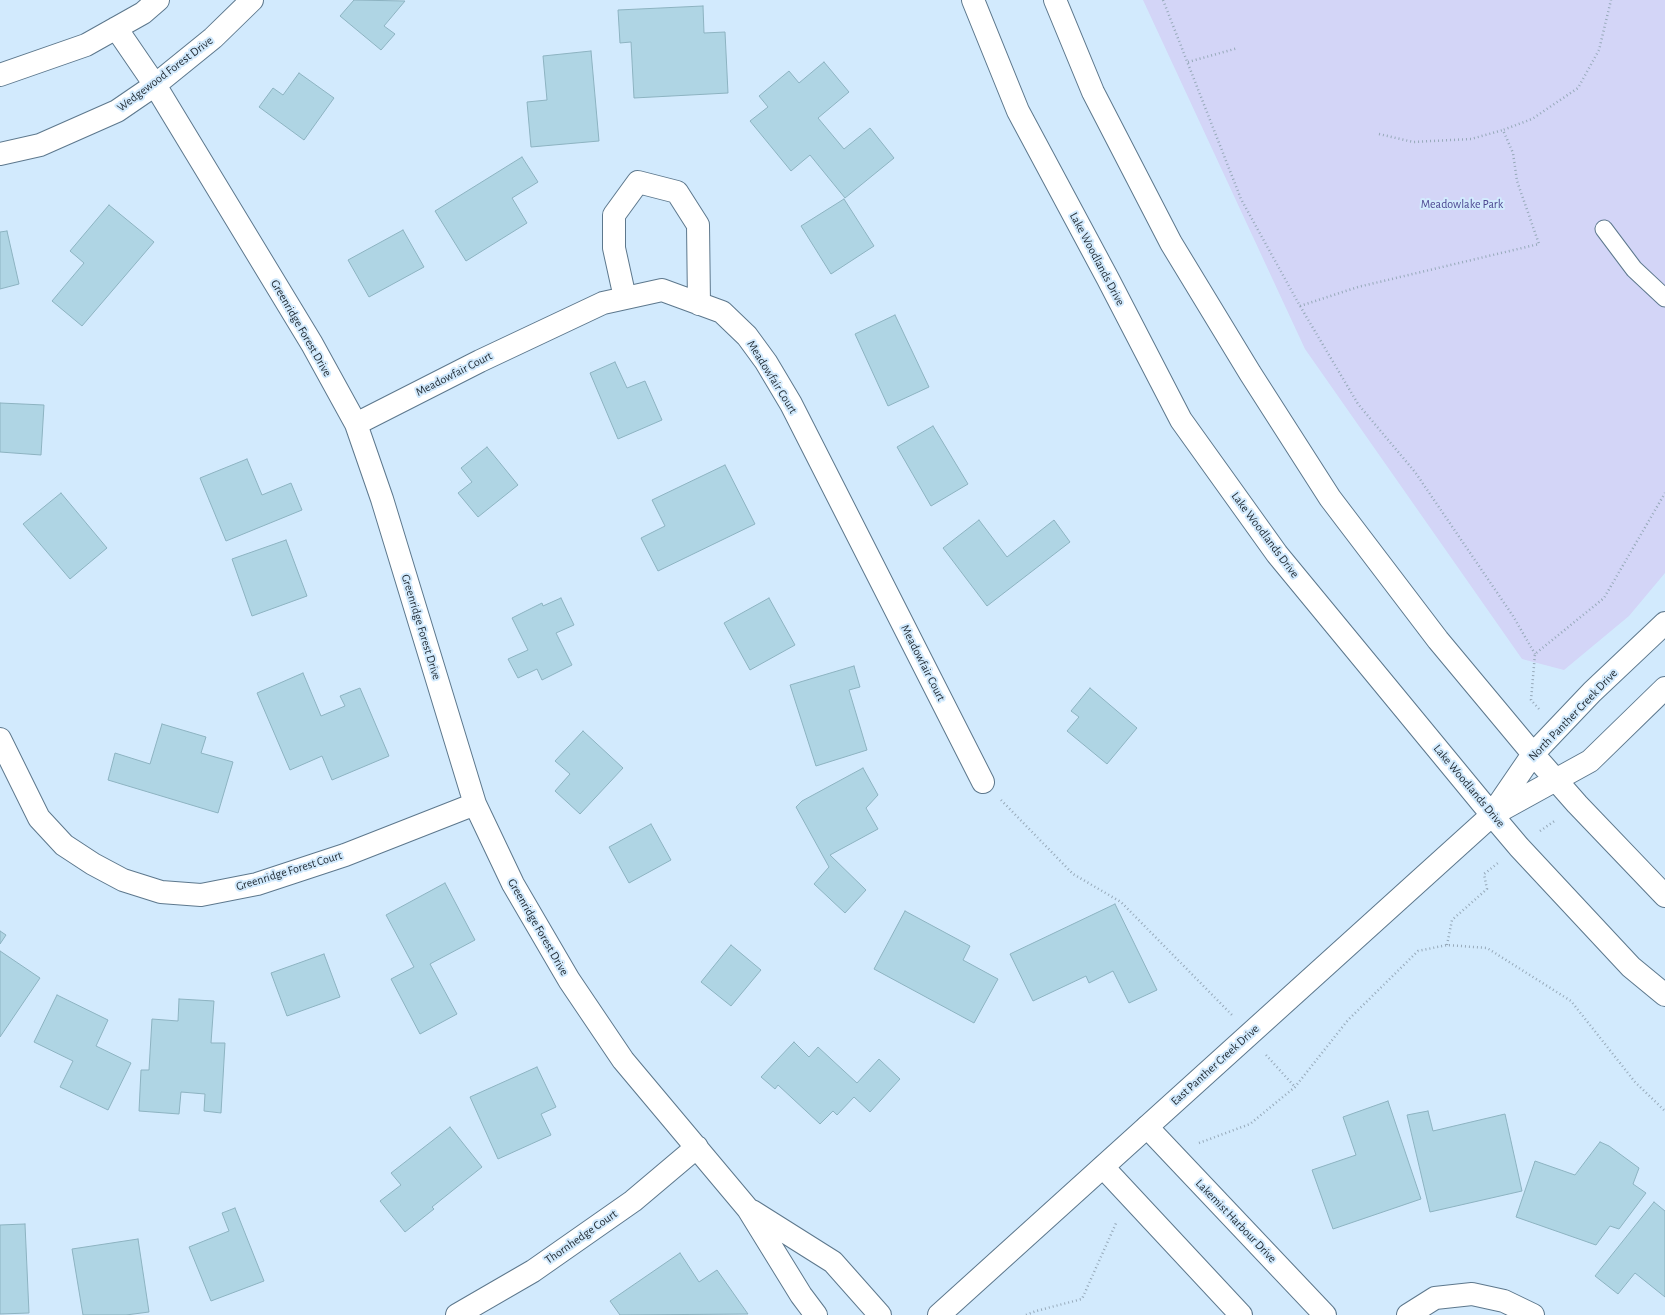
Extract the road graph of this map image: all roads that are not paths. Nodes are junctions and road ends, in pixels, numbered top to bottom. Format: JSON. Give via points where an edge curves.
{"nodes":[{"id":1,"x":158,"y":0,"type":"edge"},
{"id":2,"x":252,"y":0,"type":"edge"},
{"id":3,"x":973,"y":0,"type":"edge"},
{"id":4,"x":1055,"y":0,"type":"edge"},
{"id":5,"x":116,"y":28,"type":"junction"},
{"id":6,"x":0,"y":76,"type":"edge"},
{"id":7,"x":155,"y":85,"type":"junction"},
{"id":8,"x":0,"y":154,"type":"edge"},
{"id":9,"x":1604,"y":229,"type":"dead end"},
{"id":10,"x":625,"y":298,"type":"junction"},
{"id":11,"x":1665,"y":298,"type":"edge"},
{"id":12,"x":699,"y":304,"type":"junction"},
{"id":13,"x":356,"y":424,"type":"junction"},
{"id":14,"x":1665,"y":623,"type":"edge"},
{"id":15,"x":1665,"y":688,"type":"edge"},
{"id":16,"x":0,"y":739,"type":"edge"},
{"id":17,"x":1533,"y":754,"type":"junction"},
{"id":18,"x":1555,"y":780,"type":"junction"},
{"id":19,"x":983,"y":782,"type":"road end"},
{"id":20,"x":475,"y":804,"type":"junction"},
{"id":21,"x":1492,"y":815,"type":"junction"},
{"id":22,"x":1665,"y":896,"type":"edge"},
{"id":23,"x":1665,"y":995,"type":"edge"},
{"id":24,"x":1147,"y":1127,"type":"junction"},
{"id":25,"x":697,"y":1147,"type":"junction"},
{"id":26,"x":1103,"y":1167,"type":"junction"},
{"id":27,"x":748,"y":1209,"type":"junction"},
{"id":28,"x":457,"y":1315,"type":"edge"},
{"id":29,"x":816,"y":1315,"type":"edge"},
{"id":30,"x":880,"y":1315,"type":"edge"},
{"id":31,"x":939,"y":1315,"type":"edge"},
{"id":32,"x":1241,"y":1315,"type":"edge"},
{"id":33,"x":1325,"y":1315,"type":"edge"},
{"id":34,"x":1408,"y":1315,"type":"edge"},
{"id":35,"x":1533,"y":1315,"type":"edge"}],
"edges":[{"from":1,"to":5,"type":"street","via":[[143,13]]},
{"from":2,"to":7,"type":"street","name":"Wedgewood Forest Drive","via":[[213,38]]},
{"from":3,"to":21,"type":"street","name":"Lake Woodlands Drive","via":[[1018,110],[1181,420],[1277,554]]},
{"from":4,"to":17,"type":"street","via":[[1094,92],[1168,237],[1250,373],[1335,504],[1438,640]]},
{"from":5,"to":6,"type":"street","via":[[86,45]]},
{"from":5,"to":7,"type":"street","name":"Greenridge Forest Drive"},
{"from":7,"to":8,"type":"street","name":"Wedgewood Forest Drive","via":[[117,111],[40,145]]},
{"from":7,"to":13,"type":"street","name":"Greenridge Forest Drive","via":[[312,344]]},
{"from":9,"to":11,"type":"lane","via":[[1634,269]]},
{"from":10,"to":12,"type":"street","name":"Meadowfair Court","via":[[662,290]]},
{"from":10,"to":12,"type":"street","via":[[614,248],[614,215],[638,182],[677,192],[698,225]]},
{"from":10,"to":13,"type":"street","name":"Meadowfair Court","via":[[596,306]]},
{"from":12,"to":19,"type":"street","name":"Meadowfair Court","via":[[722,312],[747,336],[791,404]]},
{"from":13,"to":20,"type":"street","name":"Greenridge Forest Drive","via":[[382,499]]},
{"from":14,"to":17,"type":"street","name":"North Panther Creek Drive","via":[[1592,692]]},
{"from":15,"to":18,"type":"street","via":[[1590,761]]},
{"from":16,"to":20,"type":"street","name":"Greenridge Forest Court","via":[[39,818],[64,845],[123,880],[161,892],[201,895],[257,884],[345,855]]},
{"from":17,"to":18,"type":"street"},
{"from":17,"to":21,"type":"street","name":"North Panther Creek Drive"},
{"from":18,"to":21,"type":"street"},
{"from":18,"to":22,"type":"street"},
{"from":20,"to":25,"type":"street","name":"Greenridge Forest Drive","via":[[513,884],[568,980],[623,1060]]},
{"from":21,"to":23,"type":"street","name":"Lake Woodlands Drive","via":[[1631,967]]},
{"from":21,"to":24,"type":"street","name":"East Panther Creek Drive"},
{"from":24,"to":26,"type":"street","name":"East Panther Creek Drive"},
{"from":24,"to":33,"type":"street","name":"Lakemist Harbour Drive"},
{"from":25,"to":27,"type":"street","name":"Greenridge Forest Drive"},
{"from":25,"to":28,"type":"street","name":"Thornhedge Court","via":[[633,1201],[533,1271]]},
{"from":26,"to":31,"type":"street","name":"East Panther Creek Drive"},
{"from":26,"to":32,"type":"street"},
{"from":27,"to":29,"type":"street","name":"Greenridge Forest Drive"},
{"from":27,"to":30,"type":"street","name":"Greenridge Forest Drive","via":[[833,1262]]},
{"from":34,"to":35,"type":"street","via":[[1435,1298],[1472,1294],[1504,1301]]}]}
